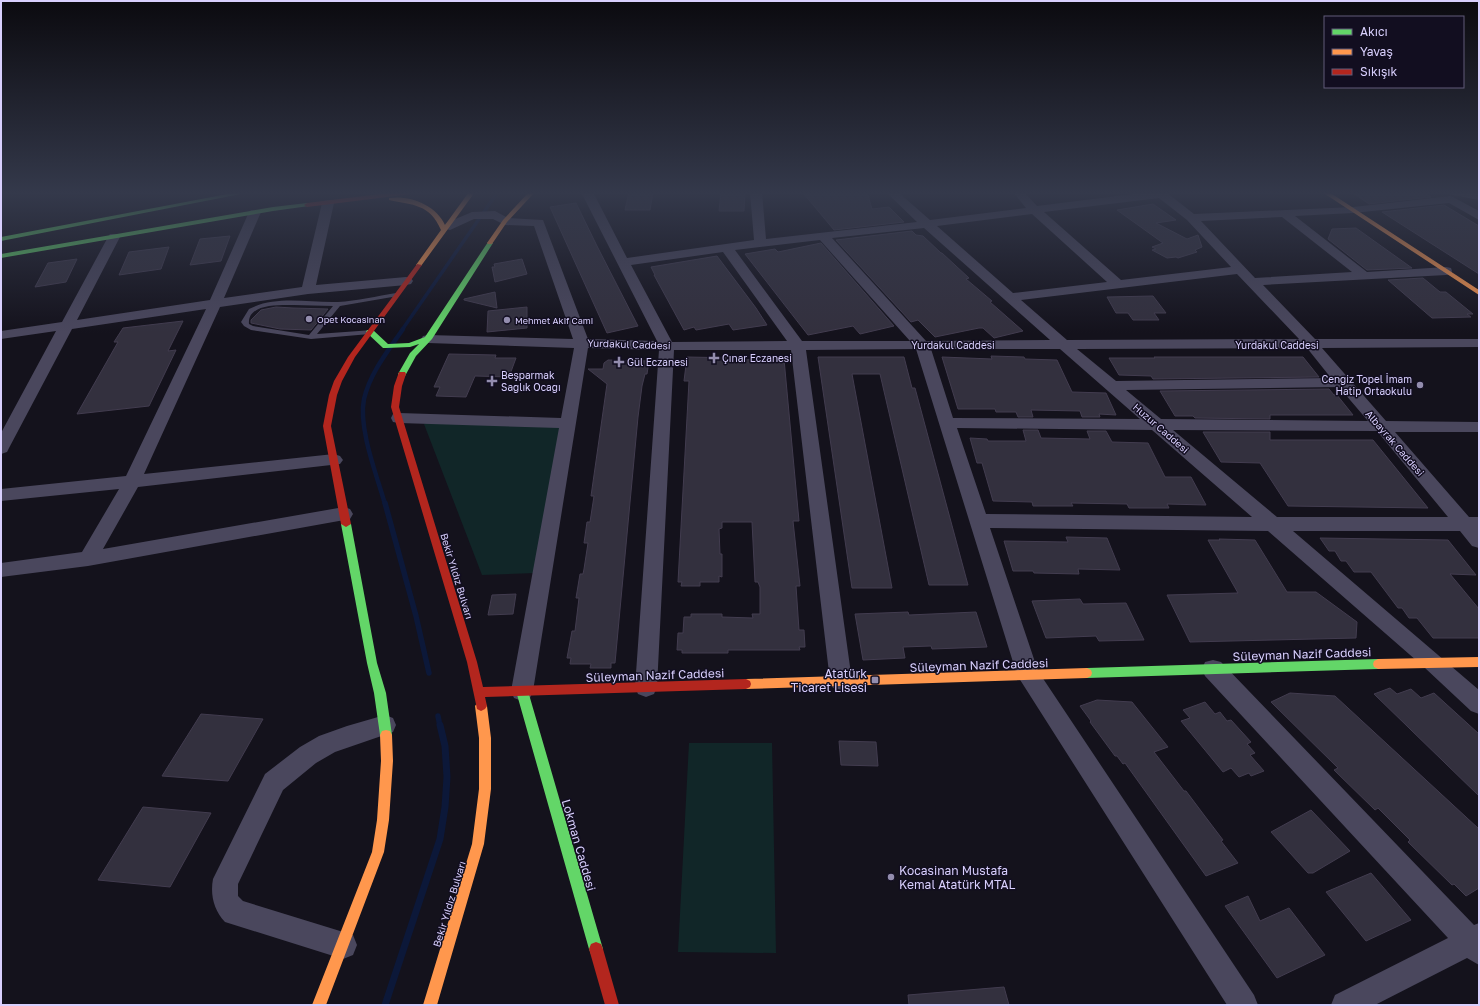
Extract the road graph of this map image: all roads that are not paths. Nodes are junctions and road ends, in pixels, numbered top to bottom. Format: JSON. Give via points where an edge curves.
{"nodes":[{"id":1,"x":102,"y":239,"type":"edge"},
{"id":2,"x":113,"y":239,"type":"edge"},
{"id":3,"x":243,"y":239,"type":"edge"},
{"id":4,"x":320,"y":239,"type":"edge"},
{"id":5,"x":439,"y":239,"type":"edge"},
{"id":6,"x":488,"y":239,"type":"edge"},
{"id":7,"x":545,"y":239,"type":"edge"},
{"id":8,"x":612,"y":239,"type":"edge"},
{"id":9,"x":760,"y":239,"type":"edge"},
{"id":10,"x":796,"y":239,"type":"edge"},
{"id":11,"x":826,"y":239,"type":"edge"},
{"id":12,"x":944,"y":239,"type":"edge"},
{"id":13,"x":1067,"y":239,"type":"edge"},
{"id":14,"x":1211,"y":239,"type":"edge"},
{"id":15,"x":1317,"y":239,"type":"edge"},
{"id":16,"x":1397,"y":239,"type":"edge"},
{"id":17,"x":760,"y":243,"type":"junction"},
{"id":18,"x":726,"y":248,"type":"junction"},
{"id":19,"x":1,"y":256,"type":"edge"},
{"id":20,"x":624,"y":262,"type":"junction"},
{"id":21,"x":1240,"y":270,"type":"junction"},
{"id":22,"x":1446,"y":271,"type":"junction"},
{"id":23,"x":1365,"y":276,"type":"junction"},
{"id":24,"x":406,"y":281,"type":"junction"},
{"id":25,"x":1252,"y":282,"type":"junction"},
{"id":26,"x":1118,"y":284,"type":"junction"},
{"id":27,"x":308,"y":290,"type":"junction"},
{"id":28,"x":1479,"y":293,"type":"edge"},
{"id":29,"x":396,"y":295,"type":"junction"},
{"id":30,"x":1009,"y":296,"type":"junction"},
{"id":31,"x":215,"y":304,"type":"junction"},
{"id":32,"x":338,"y":304,"type":"junction"},
{"id":33,"x":67,"y":325,"type":"junction"},
{"id":34,"x":370,"y":332,"type":"junction"},
{"id":35,"x":1,"y":335,"type":"edge"},
{"id":36,"x":311,"y":337,"type":"junction"},
{"id":37,"x":428,"y":339,"type":"junction"},
{"id":38,"x":582,"y":343,"type":"junction"},
{"id":39,"x":1479,"y":343,"type":"edge"},
{"id":40,"x":1311,"y":344,"type":"junction"},
{"id":41,"x":922,"y":345,"type":"junction"},
{"id":42,"x":667,"y":346,"type":"junction"},
{"id":43,"x":798,"y":346,"type":"junction"},
{"id":44,"x":1065,"y":346,"type":"junction"},
{"id":45,"x":1343,"y":382,"type":"junction"},
{"id":46,"x":1112,"y":386,"type":"junction"},
{"id":47,"x":398,"y":418,"type":"junction"},
{"id":48,"x":569,"y":423,"type":"junction"},
{"id":49,"x":947,"y":423,"type":"junction"},
{"id":50,"x":1157,"y":425,"type":"junction"},
{"id":51,"x":1381,"y":426,"type":"junction"},
{"id":52,"x":1479,"y":427,"type":"edge"},
{"id":53,"x":1,"y":448,"type":"edge"},
{"id":54,"x":334,"y":460,"type":"junction"},
{"id":55,"x":132,"y":482,"type":"junction"},
{"id":56,"x":1,"y":496,"type":"edge"},
{"id":57,"x":344,"y":514,"type":"junction"},
{"id":58,"x":978,"y":521,"type":"junction"},
{"id":59,"x":1272,"y":524,"type":"junction"},
{"id":60,"x":1472,"y":524,"type":"edge"},
{"id":61,"x":1479,"y":541,"type":"edge"},
{"id":62,"x":88,"y":559,"type":"junction"},
{"id":63,"x":1,"y":570,"type":"edge"},
{"id":64,"x":1433,"y":662,"type":"junction"},
{"id":65,"x":1479,"y":662,"type":"edge"},
{"id":66,"x":1213,"y":669,"type":"junction"},
{"id":67,"x":1028,"y":675,"type":"junction"},
{"id":68,"x":841,"y":681,"type":"junction"},
{"id":69,"x":646,"y":687,"type":"junction"},
{"id":70,"x":522,"y":691,"type":"junction"},
{"id":71,"x":479,"y":692,"type":"junction"},
{"id":72,"x":1479,"y":704,"type":"edge"},
{"id":73,"x":385,"y":725,"type":"junction"},
{"id":74,"x":1476,"y":943,"type":"edge"},
{"id":75,"x":342,"y":945,"type":"junction"},
{"id":76,"x":319,"y":1005,"type":"edge"},
{"id":77,"x":430,"y":1005,"type":"edge"},
{"id":78,"x":612,"y":1005,"type":"edge"},
{"id":79,"x":1244,"y":1005,"type":"edge"},
{"id":80,"x":1345,"y":1005,"type":"edge"}],
"edges":[{"from":1,"to":19,"type":"main road"},
{"from":2,"to":33,"type":"street"},
{"from":3,"to":31,"type":"street"},
{"from":4,"to":27,"type":"street"},
{"from":5,"to":24,"type":"main road"},
{"from":6,"to":37,"type":"main road","name":"Bekir Yıldız Bulvarı"},
{"from":7,"to":38,"type":"street"},
{"from":8,"to":20,"type":"street"},
{"from":9,"to":17,"type":"street"},
{"from":10,"to":17,"type":"street"},
{"from":11,"to":41,"type":"street"},
{"from":12,"to":30,"type":"street","name":"Huzur Caddesi"},
{"from":13,"to":26,"type":"street"},
{"from":14,"to":21,"type":"street","name":"Albayrak Caddesi"},
{"from":15,"to":23,"type":"street"},
{"from":16,"to":22,"type":"main road"},
{"from":17,"to":18,"type":"street"},
{"from":18,"to":20,"type":"street"},
{"from":18,"to":43,"type":"street"},
{"from":20,"to":42,"type":"street"},
{"from":21,"to":25,"type":"street","name":"Albayrak Caddesi"},
{"from":21,"to":26,"type":"street"},
{"from":22,"to":23,"type":"street"},
{"from":22,"to":28,"type":"main road"},
{"from":23,"to":25,"type":"street"},
{"from":24,"to":27,"type":"street"},
{"from":24,"to":29,"type":"main road"},
{"from":25,"to":40,"type":"street","name":"Albayrak Caddesi"},
{"from":26,"to":30,"type":"street"},
{"from":27,"to":31,"type":"street"},
{"from":29,"to":32,"type":"lane"},
{"from":29,"to":34,"type":"main road"},
{"from":30,"to":44,"type":"street","name":"Huzur Caddesi"},
{"from":31,"to":33,"type":"street"},
{"from":31,"to":55,"type":"street"},
{"from":32,"to":36,"type":"lane"},
{"from":32,"to":36,"type":"lane","via":[[309,302],[270,305],[253,309],[246,316],[246,325],[251,328]]},
{"from":33,"to":35,"type":"street"},
{"from":33,"to":53,"type":"street"},
{"from":34,"to":36,"type":"lane"},
{"from":34,"to":37,"type":"main road","via":[[386,346],[410,345]]},
{"from":34,"to":54,"type":"main road","via":[[346,364],[334,390],[327,426]]},
{"from":37,"to":38,"type":"street","name":"Yurdakul Caddesi"},
{"from":37,"to":47,"type":"main road","name":"Bekir Yıldız Bulvarı","via":[[414,353],[399,378],[395,407]]},
{"from":38,"to":42,"type":"street","name":"Yurdakul Caddesi"},
{"from":38,"to":48,"type":"street"},
{"from":39,"to":40,"type":"street","name":"Yurdakul Caddesi"},
{"from":40,"to":44,"type":"street","name":"Yurdakul Caddesi"},
{"from":40,"to":45,"type":"street","name":"Albayrak Caddesi"},
{"from":41,"to":43,"type":"street","name":"Yurdakul Caddesi"},
{"from":41,"to":44,"type":"street","name":"Yurdakul Caddesi"},
{"from":41,"to":49,"type":"street"},
{"from":42,"to":43,"type":"street","name":"Yurdakul Caddesi"},
{"from":42,"to":69,"type":"street"},
{"from":43,"to":68,"type":"street"},
{"from":44,"to":46,"type":"street","name":"Huzur Caddesi"},
{"from":45,"to":46,"type":"street"},
{"from":45,"to":51,"type":"street","name":"Albayrak Caddesi"},
{"from":46,"to":50,"type":"street","name":"Huzur Caddesi"},
{"from":47,"to":48,"type":"street"},
{"from":47,"to":71,"type":"main road","name":"Bekir Yıldız Bulvarı"},
{"from":48,"to":70,"type":"street"},
{"from":49,"to":50,"type":"street"},
{"from":49,"to":58,"type":"street"},
{"from":50,"to":51,"type":"street"},
{"from":50,"to":59,"type":"street","name":"Huzur Caddesi"},
{"from":51,"to":52,"type":"street"},
{"from":51,"to":60,"type":"street","name":"Albayrak Caddesi"},
{"from":54,"to":55,"type":"street"},
{"from":54,"to":57,"type":"main road"},
{"from":55,"to":56,"type":"street"},
{"from":55,"to":62,"type":"street"},
{"from":57,"to":62,"type":"street"},
{"from":57,"to":73,"type":"main road"},
{"from":58,"to":59,"type":"street"},
{"from":58,"to":67,"type":"street"},
{"from":59,"to":60,"type":"street"},
{"from":59,"to":64,"type":"street","name":"Huzur Caddesi"},
{"from":60,"to":61,"type":"street","name":"Albayrak Caddesi"},
{"from":62,"to":63,"type":"street"},
{"from":64,"to":65,"type":"main road","name":"Süleyman Nazif Caddesi"},
{"from":64,"to":66,"type":"main road","name":"Süleyman Nazif Caddesi"},
{"from":64,"to":72,"type":"street","name":"Huzur Caddesi"},
{"from":66,"to":67,"type":"main road","name":"Süleyman Nazif Caddesi"},
{"from":66,"to":74,"type":"street"},
{"from":67,"to":68,"type":"main road","name":"Süleyman Nazif Caddesi"},
{"from":67,"to":79,"type":"street"},
{"from":68,"to":69,"type":"main road","name":"Süleyman Nazif Caddesi"},
{"from":69,"to":70,"type":"main road","name":"Süleyman Nazif Caddesi"},
{"from":70,"to":71,"type":"main road","name":"Süleyman Nazif Caddesi"},
{"from":70,"to":78,"type":"main road","name":"Lokman Caddesi"},
{"from":71,"to":77,"type":"main road","name":"Bekir Yıldız Bulvarı","via":[[483,714],[486,789],[478,844]]},
{"from":73,"to":75,"type":"main road","via":[[386,790],[378,852]]},
{"from":73,"to":75,"type":"street","via":[[327,744],[290,768],[274,782],[225,884],[224,896],[228,906],[235,912]]},
{"from":74,"to":80,"type":"street"},
{"from":75,"to":76,"type":"main road"}]}
